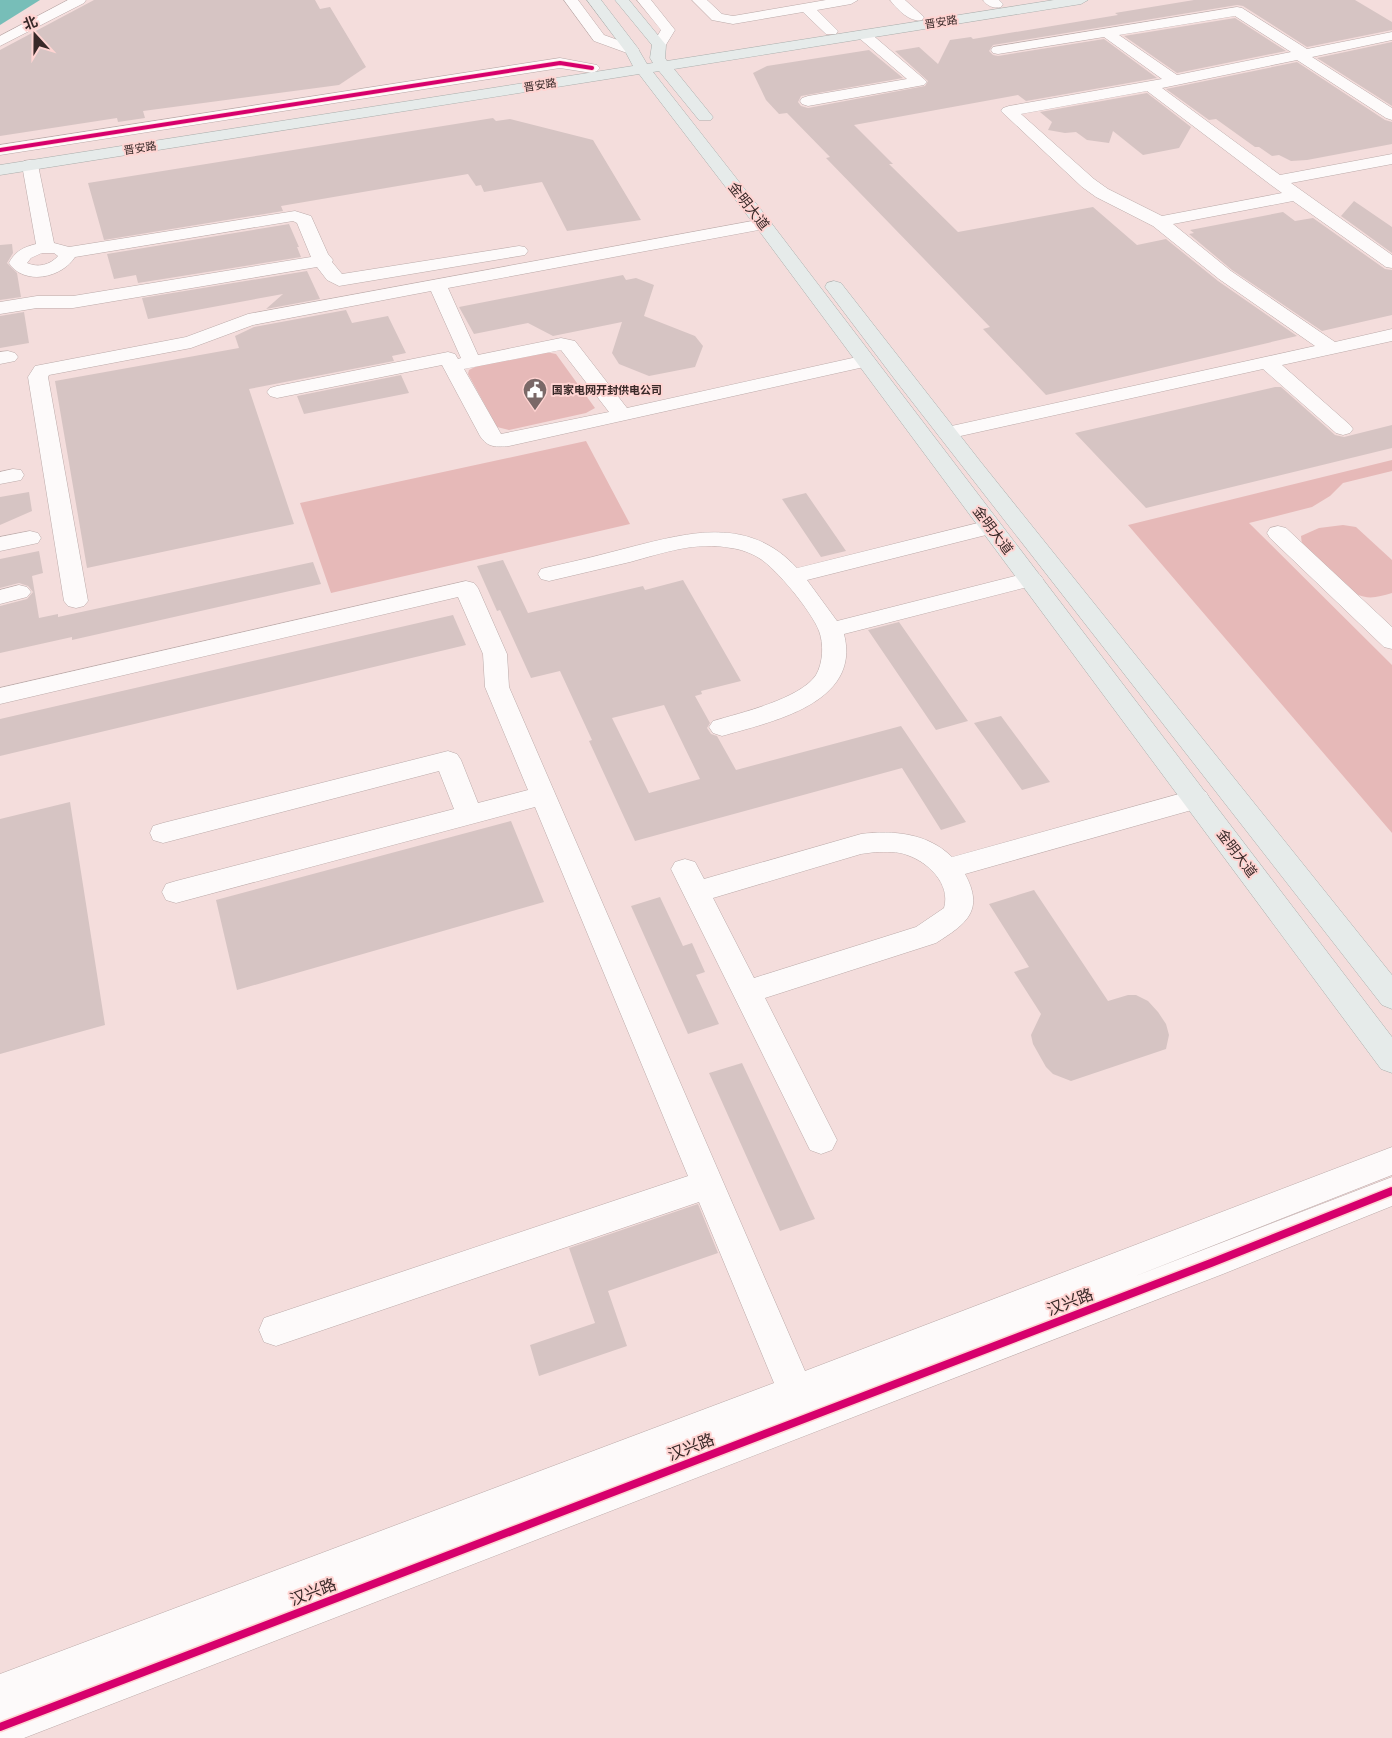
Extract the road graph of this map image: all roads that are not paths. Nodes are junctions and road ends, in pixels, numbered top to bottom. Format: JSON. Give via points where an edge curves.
{"nodes":[{"id":1,"x":79,"y":0,"type":"edge"},
{"id":2,"x":571,"y":0,"type":"edge"},
{"id":3,"x":594,"y":0,"type":"edge"},
{"id":4,"x":622,"y":0,"type":"edge"},
{"id":5,"x":644,"y":0,"type":"edge"},
{"id":6,"x":698,"y":0,"type":"edge"},
{"id":7,"x":851,"y":0,"type":"edge"},
{"id":8,"x":897,"y":0,"type":"edge"},
{"id":9,"x":1024,"y":0,"type":"edge"},
{"id":10,"x":1081,"y":0,"type":"edge"},
{"id":11,"x":993,"y":2,"type":"edge"},
{"id":12,"x":806,"y":8,"type":"junction"},
{"id":13,"x":782,"y":12,"type":"junction"},
{"id":14,"x":917,"y":17,"type":"junction"},
{"id":15,"x":800,"y":29,"type":"junction"},
{"id":16,"x":831,"y":30,"type":"junction"},
{"id":17,"x":1106,"y":32,"type":"junction"},
{"id":18,"x":864,"y":35,"type":"junction"},
{"id":19,"x":1392,"y":36,"type":"edge"},
{"id":20,"x":0,"y":42,"type":"edge"},
{"id":21,"x":998,"y":50,"type":"dead end"},
{"id":22,"x":1300,"y":54,"type":"junction"},
{"id":23,"x":649,"y":58,"type":"junction"},
{"id":24,"x":592,"y":68,"type":"junction"},
{"id":25,"x":1174,"y":80,"type":"junction"},
{"id":26,"x":1149,"y":86,"type":"junction"},
{"id":27,"x":808,"y":101,"type":"dead end"},
{"id":28,"x":1392,"y":115,"type":"edge"},
{"id":29,"x":0,"y":150,"type":"edge"},
{"id":30,"x":1392,"y":159,"type":"edge"},
{"id":31,"x":0,"y":160,"type":"edge"},
{"id":32,"x":30,"y":166,"type":"junction"},
{"id":33,"x":0,"y":170,"type":"edge"},
{"id":34,"x":1277,"y":181,"type":"junction"},
{"id":35,"x":1296,"y":195,"type":"junction"},
{"id":36,"x":1159,"y":222,"type":"junction"},
{"id":37,"x":763,"y":224,"type":"junction"},
{"id":38,"x":46,"y":248,"type":"junction"},
{"id":39,"x":536,"y":248,"type":"dead end"},
{"id":40,"x":66,"y":253,"type":"junction"},
{"id":41,"x":323,"y":260,"type":"junction"},
{"id":42,"x":1392,"y":262,"type":"edge"},
{"id":43,"x":51,"y":269,"type":"junction"},
{"id":44,"x":436,"y":285,"type":"junction"},
{"id":45,"x":58,"y":302,"type":"junction"},
{"id":46,"x":0,"y":308,"type":"edge"},
{"id":47,"x":1392,"y":335,"type":"edge"},
{"id":48,"x":1330,"y":348,"type":"junction"},
{"id":49,"x":866,"y":361,"type":"junction"},
{"id":50,"x":1267,"y":362,"type":"junction"},
{"id":51,"x":462,"y":364,"type":"junction"},
{"id":52,"x":277,"y":392,"type":"dead end"},
{"id":53,"x":622,"y":415,"type":"junction"},
{"id":54,"x":1343,"y":429,"type":"dead end"},
{"id":55,"x":947,"y":433,"type":"junction"},
{"id":56,"x":990,"y":527,"type":"junction"},
{"id":57,"x":1278,"y":533,"type":"dead end"},
{"id":58,"x":30,"y":538,"type":"dead end"},
{"id":59,"x":0,"y":544,"type":"edge"},
{"id":60,"x":549,"y":574,"type":"dead end"},
{"id":61,"x":793,"y":576,"type":"junction"},
{"id":62,"x":1031,"y":580,"type":"junction"},
{"id":63,"x":76,"y":601,"type":"dead end"},
{"id":64,"x":1392,"y":613,"type":"edge"},
{"id":65,"x":1369,"y":619,"type":"junction"},
{"id":66,"x":831,"y":630,"type":"junction"},
{"id":67,"x":1392,"y":641,"type":"edge"},
{"id":68,"x":0,"y":696,"type":"edge"},
{"id":69,"x":722,"y":727,"type":"dead end"},
{"id":70,"x":542,"y":796,"type":"junction"},
{"id":71,"x":1197,"y":799,"type":"junction"},
{"id":72,"x":469,"y":815,"type":"junction"},
{"id":73,"x":163,"y":833,"type":"dead end"},
{"id":74,"x":947,"y":869,"type":"junction"},
{"id":75,"x":176,"y":892,"type":"dead end"},
{"id":76,"x":747,"y":992,"type":"junction"},
{"id":77,"x":1392,"y":997,"type":"edge"},
{"id":78,"x":1392,"y":1060,"type":"edge"},
{"id":79,"x":821,"y":1140,"type":"dead end"},
{"id":80,"x":1392,"y":1161,"type":"edge"},
{"id":81,"x":708,"y":1184,"type":"junction"},
{"id":82,"x":1392,"y":1191,"type":"edge"},
{"id":83,"x":276,"y":1330,"type":"dead end"},
{"id":84,"x":796,"y":1392,"type":"junction"},
{"id":85,"x":0,"y":1694,"type":"edge"},
{"id":86,"x":0,"y":1727,"type":"edge"}],
"edges":[{"from":1,"to":20,"type":"street"},
{"from":2,"to":23,"type":"street","via":[[599,38]]},
{"from":3,"to":23,"type":"main road","name":"金明大道"},
{"from":4,"to":23,"type":"main road","name":"金明大道"},
{"from":5,"to":23,"type":"street","via":[[668,30]]},
{"from":6,"to":13,"type":"street","via":[[713,15],[727,20]]},
{"from":7,"to":12,"type":"street"},
{"from":8,"to":14,"type":"street"},
{"from":9,"to":11,"type":"main road","name":"晋安路"},
{"from":10,"to":18,"type":"main road","name":"晋安路"},
{"from":11,"to":14,"type":"main road","name":"晋安路"},
{"from":12,"to":13,"type":"street"},
{"from":12,"to":16,"type":"street"},
{"from":13,"to":15,"type":"street"},
{"from":14,"to":16,"type":"main road","name":"晋安路"},
{"from":15,"to":16,"type":"main road","name":"晋安路"},
{"from":15,"to":23,"type":"main road","name":"晋安路"},
{"from":17,"to":21,"type":"street"},
{"from":17,"to":22,"type":"street","via":[[1237,11]]},
{"from":17,"to":25,"type":"street"},
{"from":18,"to":23,"type":"main road","name":"晋安路"},
{"from":18,"to":27,"type":"street","via":[[919,82]]},
{"from":19,"to":22,"type":"street"},
{"from":22,"to":25,"type":"street"},
{"from":22,"to":28,"type":"street"},
{"from":23,"to":24,"type":"main road","name":"晋安路"},
{"from":23,"to":32,"type":"main road","name":"晋安路"},
{"from":23,"to":37,"type":"main road","name":"金明大道"},
{"from":23,"to":55,"type":"main road","name":"金明大道"},
{"from":24,"to":29,"type":"street","via":[[560,63]]},
{"from":24,"to":31,"type":"main road","name":"晋安路"},
{"from":25,"to":26,"type":"street"},
{"from":26,"to":34,"type":"street"},
{"from":26,"to":36,"type":"street","via":[[1009,111],[1088,183]]},
{"from":30,"to":34,"type":"street"},
{"from":32,"to":33,"type":"main road","name":"晋安路"},
{"from":32,"to":38,"type":"street"},
{"from":34,"to":35,"type":"street"},
{"from":35,"to":36,"type":"street"},
{"from":35,"to":42,"type":"street"},
{"from":36,"to":48,"type":"street","via":[[1225,275]]},
{"from":37,"to":44,"type":"street"},
{"from":37,"to":49,"type":"main road","name":"金明大道"},
{"from":38,"to":40,"type":"street","via":[[58,248]]},
{"from":38,"to":43,"type":"street","via":[[24,254],[12,268]]},
{"from":39,"to":41,"type":"street","via":[[339,280],[332,277]]},
{"from":40,"to":41,"type":"street","via":[[295,216],[305,220]]},
{"from":40,"to":43,"type":"street","via":[[66,260]]},
{"from":41,"to":45,"type":"street"},
{"from":43,"to":45,"type":"street"},
{"from":44,"to":51,"type":"street"},
{"from":44,"to":63,"type":"street","via":[[248,320],[191,342],[42,370],[38,377]]},
{"from":45,"to":46,"type":"street"},
{"from":47,"to":48,"type":"street"},
{"from":48,"to":50,"type":"street"},
{"from":49,"to":53,"type":"street"},
{"from":49,"to":56,"type":"main road","name":"金明大道"},
{"from":50,"to":54,"type":"street"},
{"from":50,"to":55,"type":"street"},
{"from":51,"to":52,"type":"street","via":[[448,358]]},
{"from":51,"to":53,"type":"street","via":[[568,345]]},
{"from":51,"to":53,"type":"street","via":[[490,436],[496,441]]},
{"from":55,"to":77,"type":"main road","name":"金明大道"},
{"from":56,"to":61,"type":"street"},
{"from":56,"to":62,"type":"main road","name":"金明大道"},
{"from":57,"to":65,"type":"street"},
{"from":58,"to":59,"type":"street"},
{"from":60,"to":61,"type":"street","via":[[696,539],[725,539],[768,554]]},
{"from":61,"to":66,"type":"street"},
{"from":62,"to":66,"type":"street"},
{"from":62,"to":71,"type":"main road","name":"金明大道"},
{"from":64,"to":65,"type":"street"},
{"from":65,"to":67,"type":"street"},
{"from":66,"to":69,"type":"street","via":[[835,649],[830,671],[820,686],[800,700]]},
{"from":68,"to":70,"type":"street","via":[[466,588],[495,654],[497,688]]},
{"from":70,"to":72,"type":"street"},
{"from":70,"to":81,"type":"street"},
{"from":71,"to":74,"type":"street"},
{"from":71,"to":78,"type":"main road","name":"金明大道"},
{"from":72,"to":73,"type":"street","via":[[448,760]]},
{"from":72,"to":75,"type":"street"},
{"from":74,"to":76,"type":"street","via":[[960,898],[957,912],[926,935]]},
{"from":74,"to":76,"type":"street","via":[[936,857],[920,848],[901,842],[881,841],[691,880]]},
{"from":76,"to":79,"type":"street"},
{"from":80,"to":84,"type":"street","name":"汉兴路"},
{"from":81,"to":83,"type":"street"},
{"from":81,"to":84,"type":"street"},
{"from":82,"to":86,"type":"street","name":"汉兴路"},
{"from":84,"to":85,"type":"street","name":"汉兴路"}]}
